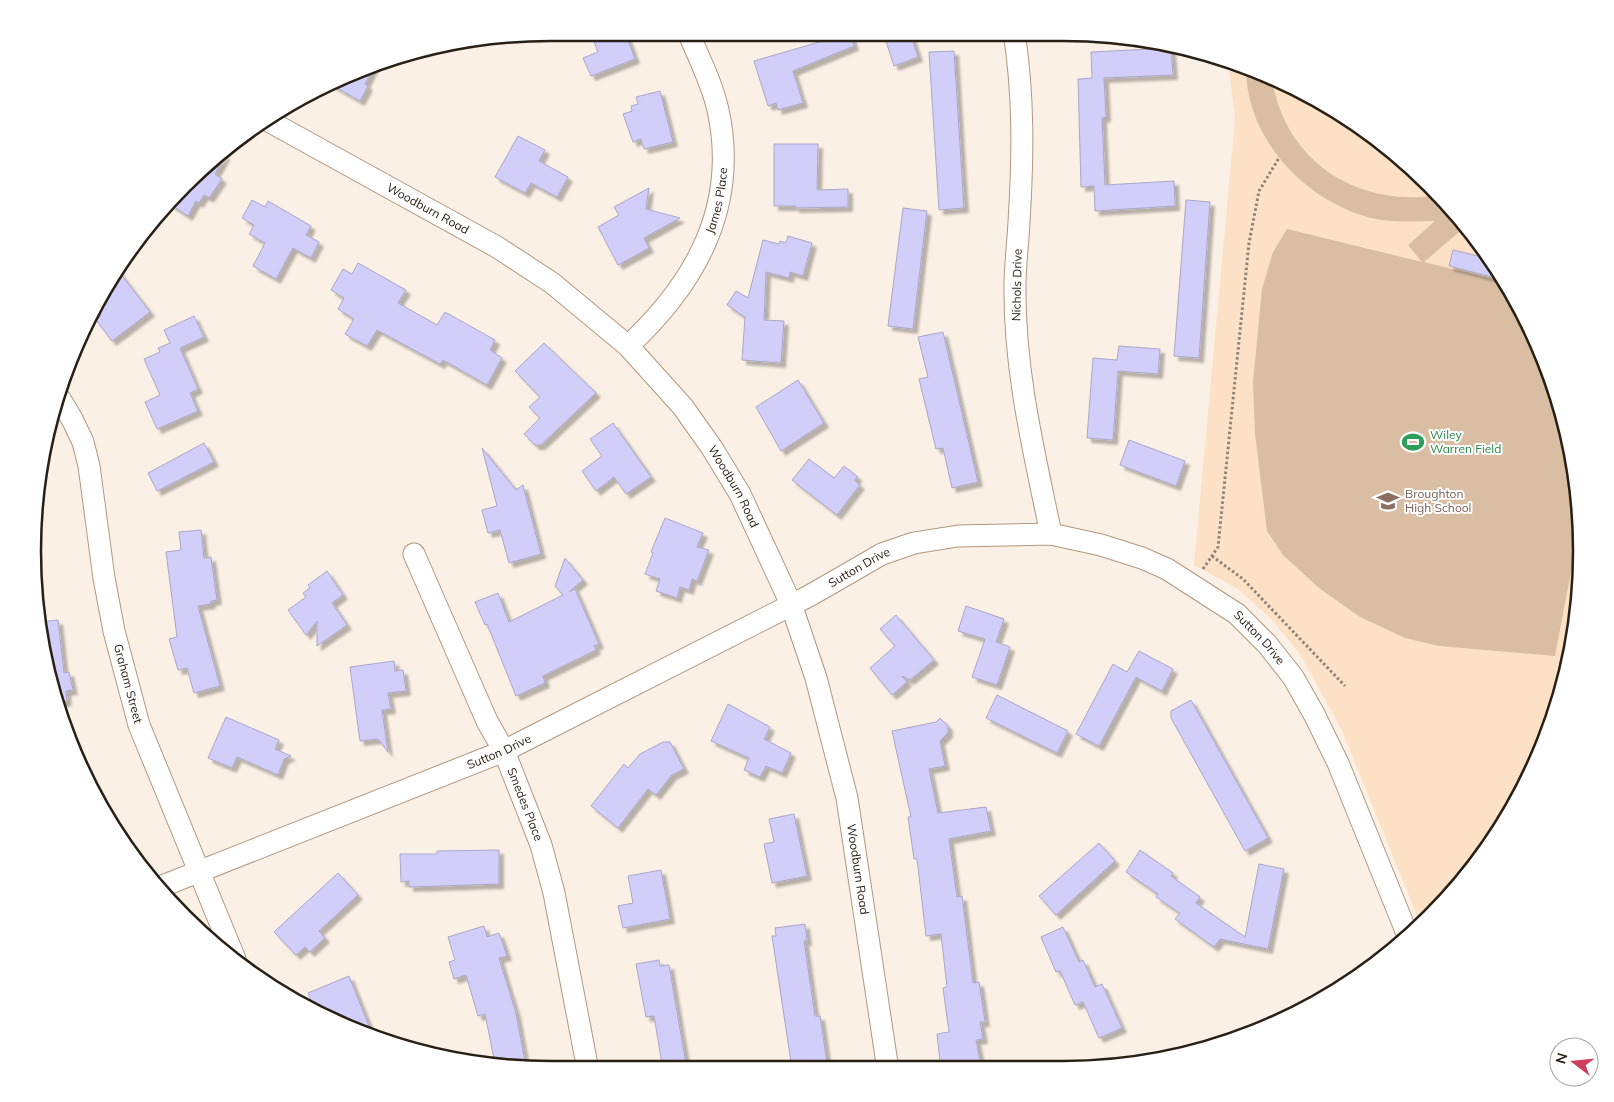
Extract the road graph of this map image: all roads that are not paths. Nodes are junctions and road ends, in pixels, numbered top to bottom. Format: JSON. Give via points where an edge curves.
{"nodes":[{"id":1,"x":692,"y":41,"type":"edge"},
{"id":2,"x":1015,"y":41,"type":"edge"},
{"id":3,"x":273,"y":124,"type":"edge"},
{"id":4,"x":628,"y":346,"type":"junction"},
{"id":5,"x":63,"y":404,"type":"edge"},
{"id":6,"x":1051,"y":534,"type":"junction"},
{"id":7,"x":414,"y":554,"type":"dead end"},
{"id":8,"x":791,"y":604,"type":"junction"},
{"id":9,"x":504,"y":751,"type":"junction"},
{"id":10,"x":198,"y":873,"type":"junction"},
{"id":11,"x":167,"y":885,"type":"edge"},
{"id":12,"x":1405,"y":928,"type":"edge"},
{"id":13,"x":229,"y":945,"type":"edge"},
{"id":14,"x":586,"y":1061,"type":"edge"},
{"id":15,"x":887,"y":1061,"type":"edge"}],
"edges":[{"from":1,"to":4,"type":"street","name":"James Place","via":[[711,86],[722,134],[717,214],[691,273]]},
{"from":2,"to":6,"type":"street","name":"Nichols Drive","via":[[1022,94],[1015,286],[1018,351],[1025,408]]},
{"from":3,"to":4,"type":"street","name":"Woodburn Road","via":[[497,247],[552,283]]},
{"from":4,"to":8,"type":"street","name":"Woodburn Road","via":[[683,407],[712,448],[740,494]]},
{"from":5,"to":10,"type":"street","name":"Graham Street","via":[[89,466],[104,578],[128,687],[139,725]]},
{"from":6,"to":8,"type":"street","name":"Sutton Drive","via":[[958,536],[914,543],[882,554]]},
{"from":6,"to":12,"type":"street","name":"Sutton Drive","via":[[1142,558],[1192,584],[1238,614],[1267,644],[1293,678],[1338,763]]},
{"from":7,"to":9,"type":"street","name":"Smedes Place","via":[[487,721]]},
{"from":8,"to":9,"type":"street","name":"Sutton Drive"},
{"from":8,"to":15,"type":"street","name":"Woodburn Road","via":[[816,678],[847,798]]},
{"from":9,"to":10,"type":"street","name":"Sutton Drive"},
{"from":9,"to":14,"type":"street","name":"Smedes Place","via":[[540,845],[554,893]]},
{"from":10,"to":11,"type":"street","name":"Sutton Drive"},
{"from":10,"to":13,"type":"street","name":"Graham Street"}]}
